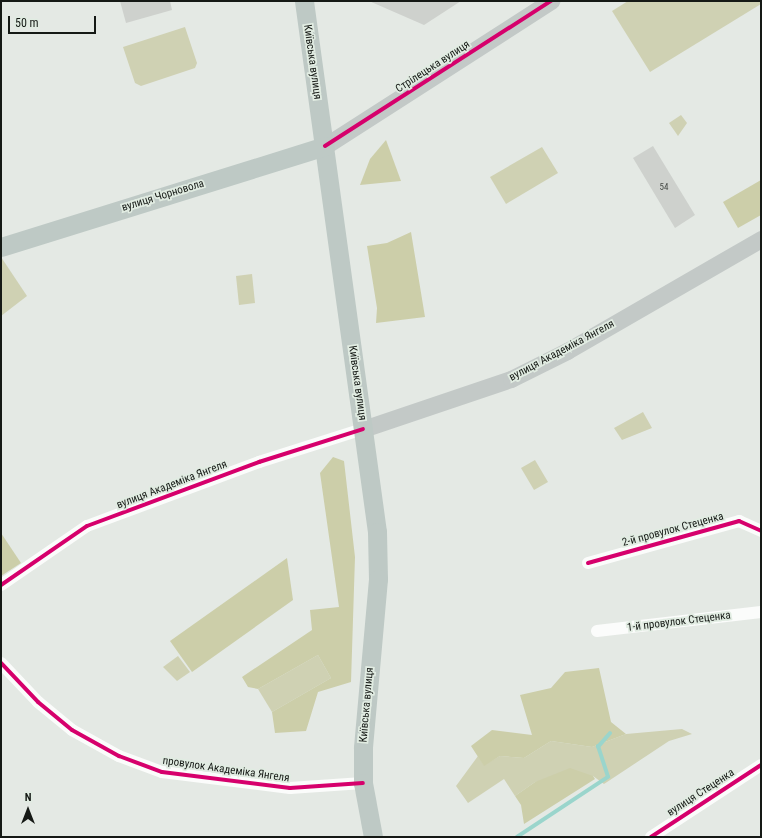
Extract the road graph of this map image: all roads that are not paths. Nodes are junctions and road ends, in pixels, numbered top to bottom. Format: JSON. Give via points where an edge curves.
{"nodes":[{"id":1,"x":304,"y":1,"type":"edge"},
{"id":2,"x":551,"y":1,"type":"edge"},
{"id":3,"x":324,"y":146,"type":"junction"},
{"id":4,"x":761,"y":239,"type":"edge"},
{"id":5,"x":1,"y":247,"type":"edge"},
{"id":6,"x":363,"y":430,"type":"junction"},
{"id":7,"x":761,"y":532,"type":"edge"},
{"id":8,"x":588,"y":563,"type":"dead end"},
{"id":9,"x":1,"y":585,"type":"edge"},
{"id":10,"x":761,"y":612,"type":"edge"},
{"id":11,"x":597,"y":631,"type":"dead end"},
{"id":12,"x":1,"y":663,"type":"edge"},
{"id":13,"x":761,"y":765,"type":"edge"},
{"id":14,"x":363,"y":783,"type":"junction"},
{"id":15,"x":373,"y":837,"type":"edge"},
{"id":16,"x":651,"y":837,"type":"edge"}],
"edges":[{"from":1,"to":3,"type":"main road","name":"Київська вулиця"},
{"from":2,"to":3,"type":"main road","name":"Стрілецька вулиця"},
{"from":3,"to":5,"type":"main road","name":"вулиця Чорновола"},
{"from":3,"to":6,"type":"main road","name":"Київська вулиця"},
{"from":4,"to":6,"type":"main road","name":"вулиця Академіка Янгеля","via":[[567,351],[511,379]]},
{"from":6,"to":9,"type":"street","name":"вулиця Академіка Янгеля","via":[[259,462],[88,526]]},
{"from":6,"to":14,"type":"main road","name":"Київська вулиця","via":[[377,532],[378,579],[363,748]]},
{"from":7,"to":8,"type":"street","name":"2-й провулок Стеценка","via":[[739,521]]},
{"from":10,"to":11,"type":"street","name":"1-й провулок Стеценка"},
{"from":12,"to":14,"type":"street","name":"провулок Академіка Янгеля","via":[[38,702],[72,730],[119,756],[162,772],[290,788]]},
{"from":13,"to":16,"type":"street","name":"вулиця Стеценка"},
{"from":14,"to":15,"type":"main road","name":"Київська вулиця"}]}
